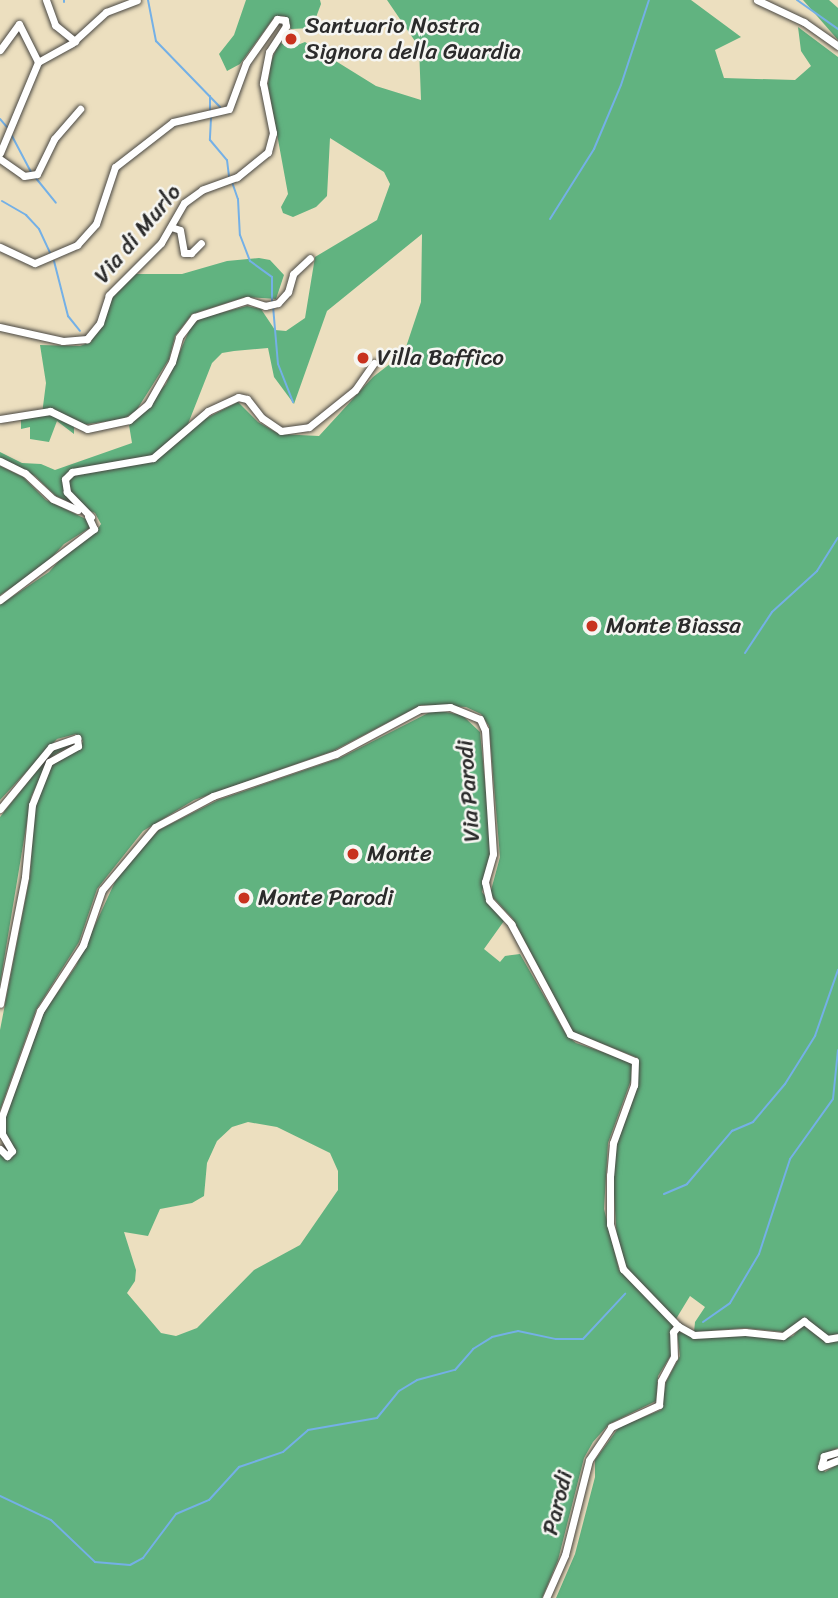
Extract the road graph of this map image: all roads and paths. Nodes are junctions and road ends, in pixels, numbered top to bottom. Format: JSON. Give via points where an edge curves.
{"nodes":[{"id":1,"x":46,"y":0,"type":"edge"},
{"id":2,"x":137,"y":0,"type":"edge"},
{"id":3,"x":757,"y":0,"type":"edge"},
{"id":4,"x":75,"y":41,"type":"junction"},
{"id":5,"x":838,"y":46,"type":"edge"},
{"id":6,"x":0,"y":50,"type":"edge"},
{"id":7,"x":38,"y":62,"type":"junction"},
{"id":8,"x":80,"y":108,"type":"dead end"},
{"id":9,"x":0,"y":153,"type":"edge"},
{"id":10,"x":0,"y":159,"type":"edge"},
{"id":11,"x":171,"y":227,"type":"junction"},
{"id":12,"x":201,"y":243,"type":"dead end"},
{"id":13,"x":0,"y":247,"type":"edge"},
{"id":14,"x":310,"y":258,"type":"dead end"},
{"id":15,"x":0,"y":327,"type":"edge"},
{"id":16,"x":374,"y":363,"type":"dead end"},
{"id":17,"x":0,"y":419,"type":"edge"},
{"id":18,"x":0,"y":461,"type":"edge"},
{"id":19,"x":91,"y":517,"type":"junction"},
{"id":20,"x":0,"y":600,"type":"edge"},
{"id":21,"x":0,"y":810,"type":"edge"},
{"id":22,"x":0,"y":1004,"type":"edge"},
{"id":23,"x":0,"y":1149,"type":"edge"},
{"id":24,"x":678,"y":1326,"type":"junction"},
{"id":25,"x":838,"y":1337,"type":"edge"},
{"id":26,"x":838,"y":1452,"type":"edge"},
{"id":27,"x":838,"y":1460,"type":"edge"},
{"id":28,"x":546,"y":1598,"type":"edge"}],
"edges":[{"from":1,"to":4,"type":"street","via":[[55,25]]},
{"from":2,"to":4,"type":"street","via":[[106,12]]},
{"from":3,"to":5,"type":"street","via":[[804,22]]},
{"from":4,"to":7,"type":"street"},
{"from":6,"to":7,"type":"street","via":[[19,24]]},
{"from":7,"to":9,"type":"street"},
{"from":8,"to":10,"type":"street","via":[[54,139],[37,174],[24,176]]},
{"from":11,"to":12,"type":"street","via":[[180,230],[184,253],[191,253]]},
{"from":11,"to":13,"type":"street","name":"Via di Murlo","via":[[190,197],[237,177],[271,147],[263,83],[269,52],[286,23],[283,19],[276,21],[242,73],[236,98],[226,111],[173,122],[120,162],[109,178],[96,224],[77,245],[30,263]]},
{"from":11,"to":15,"type":"street","name":"Via di Murlo","via":[[162,243],[121,279],[87,339],[63,341]]},
{"from":14,"to":17,"type":"street","via":[[293,274],[288,292],[278,303],[264,306],[247,300],[194,317],[179,337],[172,362],[148,404],[129,420],[87,429],[50,411]]},
{"from":16,"to":19,"type":"street","via":[[336,408],[296,431],[281,430],[262,418],[247,399],[238,397],[208,411],[153,458],[72,472],[65,479],[67,492]]},
{"from":18,"to":19,"type":"street","via":[[25,472],[53,499]]},
{"from":19,"to":20,"type":"street","via":[[94,529]]},
{"from":21,"to":22,"type":"street","via":[[51,747],[77,738],[78,746],[49,762],[32,805],[25,877]]},
{"from":23,"to":24,"type":"street","name":"Via Parodi","via":[[7,1156],[12,1151],[2,1134],[2,1116],[40,1011],[83,945],[102,890],[115,868],[155,827],[213,796],[336,754],[420,709],[457,709],[480,719],[485,730],[493,854],[485,882],[489,900],[510,924],[568,1032],[635,1061],[634,1085],[613,1143],[610,1224],[623,1269]]},
{"from":24,"to":25,"type":"street","via":[[694,1335],[746,1332],[774,1337],[793,1332],[804,1321],[827,1339]]},
{"from":24,"to":28,"type":"street","name":"Parodi","via":[[659,1405],[617,1423],[597,1442],[565,1555]]},
{"from":26,"to":27,"type":"street","via":[[824,1456],[821,1467]]}]}
